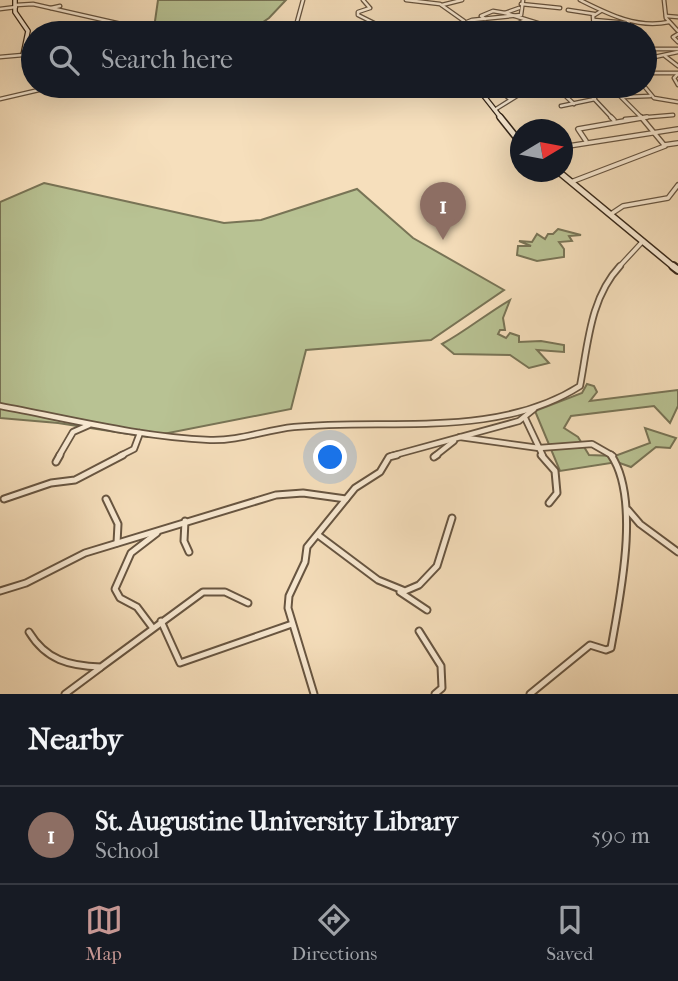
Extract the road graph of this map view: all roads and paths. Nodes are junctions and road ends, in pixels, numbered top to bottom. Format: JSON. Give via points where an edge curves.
{"nodes":[{"id":1,"x":36,"y":0,"type":"edge"},
{"id":2,"x":303,"y":0,"type":"edge"},
{"id":3,"x":363,"y":0,"type":"edge"},
{"id":4,"x":407,"y":0,"type":"edge"},
{"id":5,"x":462,"y":0,"type":"edge"},
{"id":6,"x":580,"y":0,"type":"edge"},
{"id":7,"x":664,"y":0,"type":"edge"},
{"id":8,"x":522,"y":2,"type":"edge"},
{"id":9,"x":16,"y":4,"type":"edge"},
{"id":10,"x":442,"y":5,"type":"junction"},
{"id":11,"x":60,"y":6,"type":"dead end"},
{"id":12,"x":50,"y":8,"type":"junction"},
{"id":13,"x":519,"y":8,"type":"junction"},
{"id":14,"x":560,"y":8,"type":"dead end"},
{"id":15,"x":0,"y":9,"type":"edge"},
{"id":16,"x":568,"y":10,"type":"dead end"},
{"id":17,"x":601,"y":11,"type":"junction"},
{"id":18,"x":505,"y":13,"type":"junction"},
{"id":19,"x":594,"y":14,"type":"junction"},
{"id":20,"x":514,"y":16,"type":"junction"},
{"id":21,"x":666,"y":16,"type":"junction"},
{"id":22,"x":678,"y":17,"type":"edge"},
{"id":23,"x":485,"y":19,"type":"junction"},
{"id":24,"x":527,"y":20,"type":"joint"},
{"id":25,"x":594,"y":20,"type":"joint"},
{"id":26,"x":21,"y":21,"type":"edge"},
{"id":27,"x":113,"y":21,"type":"edge"},
{"id":28,"x":297,"y":21,"type":"edge"},
{"id":29,"x":370,"y":21,"type":"edge"},
{"id":30,"x":462,"y":21,"type":"edge"},
{"id":31,"x":470,"y":21,"type":"edge"},
{"id":32,"x":530,"y":21,"type":"edge"},
{"id":33,"x":611,"y":21,"type":"edge"},
{"id":34,"x":626,"y":21,"type":"edge"},
{"id":35,"x":669,"y":22,"type":"junction"},
{"id":36,"x":657,"y":25,"type":"edge"},
{"id":37,"x":678,"y":32,"type":"edge"},
{"id":38,"x":678,"y":42,"type":"edge"},
{"id":39,"x":657,"y":49,"type":"edge"},
{"id":40,"x":678,"y":50,"type":"edge"},
{"id":41,"x":21,"y":55,"type":"edge"},
{"id":42,"x":664,"y":55,"type":"junction"},
{"id":43,"x":0,"y":57,"type":"edge"},
{"id":44,"x":657,"y":57,"type":"edge"},
{"id":45,"x":678,"y":59,"type":"edge"},
{"id":46,"x":671,"y":60,"type":"junction"},
{"id":47,"x":678,"y":66,"type":"edge"},
{"id":48,"x":657,"y":73,"type":"edge"},
{"id":49,"x":678,"y":73,"type":"edge"},
{"id":50,"x":678,"y":85,"type":"edge"},
{"id":51,"x":21,"y":94,"type":"edge"},
{"id":52,"x":657,"y":97,"type":"edge"},
{"id":53,"x":486,"y":98,"type":"edge"},
{"id":54,"x":568,"y":98,"type":"edge"},
{"id":55,"x":623,"y":98,"type":"edge"},
{"id":56,"x":0,"y":99,"type":"edge"},
{"id":57,"x":510,"y":99,"type":"edge"},
{"id":58,"x":596,"y":99,"type":"joint"},
{"id":59,"x":678,"y":102,"type":"edge"},
{"id":60,"x":574,"y":104,"type":"junction"},
{"id":61,"x":561,"y":106,"type":"dead end"},
{"id":62,"x":496,"y":109,"type":"junction"},
{"id":63,"x":673,"y":114,"type":"dead end"},
{"id":64,"x":640,"y":118,"type":"junction"},
{"id":65,"x":614,"y":120,"type":"junction"},
{"id":66,"x":678,"y":129,"type":"edge"},
{"id":67,"x":510,"y":132,"type":"edge"},
{"id":68,"x":652,"y":132,"type":"junction"},
{"id":69,"x":586,"y":141,"type":"junction"},
{"id":70,"x":678,"y":143,"type":"edge"},
{"id":71,"x":573,"y":144,"type":"edge"},
{"id":72,"x":664,"y":145,"type":"junction"},
{"id":73,"x":573,"y":181,"type":"edge"},
{"id":74,"x":571,"y":182,"type":"edge"},
{"id":75,"x":678,"y":185,"type":"edge"},
{"id":76,"x":611,"y":214,"type":"junction"},
{"id":77,"x":643,"y":241,"type":"junction"},
{"id":78,"x":678,"y":270,"type":"edge"},
{"id":79,"x":0,"y":406,"type":"edge"},
{"id":80,"x":535,"y":408,"type":"junction"},
{"id":81,"x":525,"y":418,"type":"junction"},
{"id":82,"x":93,"y":425,"type":"junction"},
{"id":83,"x":140,"y":433,"type":"junction"},
{"id":84,"x":458,"y":438,"type":"junction"},
{"id":85,"x":537,"y":446,"type":"junction"},
{"id":86,"x":433,"y":457,"type":"dead end"},
{"id":87,"x":56,"y":462,"type":"dead end"},
{"id":88,"x":4,"y":499,"type":"dead end"},
{"id":89,"x":106,"y":499,"type":"dead end"},
{"id":90,"x":346,"y":499,"type":"junction"},
{"id":91,"x":549,"y":503,"type":"dead end"},
{"id":92,"x":627,"y":509,"type":"junction"},
{"id":93,"x":452,"y":518,"type":"dead end"},
{"id":94,"x":186,"y":520,"type":"junction"},
{"id":95,"x":160,"y":530,"type":"junction"},
{"id":96,"x":318,"y":535,"type":"junction"},
{"id":97,"x":117,"y":543,"type":"junction"},
{"id":98,"x":189,"y":552,"type":"dead end"},
{"id":99,"x":678,"y":552,"type":"edge"},
{"id":100,"x":0,"y":591,"type":"edge"},
{"id":101,"x":399,"y":591,"type":"junction"},
{"id":102,"x":248,"y":603,"type":"dead end"},
{"id":103,"x":427,"y":610,"type":"dead end"},
{"id":104,"x":161,"y":621,"type":"junction"},
{"id":105,"x":292,"y":624,"type":"junction"},
{"id":106,"x":152,"y":627,"type":"junction"},
{"id":107,"x":419,"y":631,"type":"dead end"},
{"id":108,"x":29,"y":632,"type":"dead end"},
{"id":109,"x":101,"y":667,"type":"junction"},
{"id":110,"x":65,"y":694,"type":"edge"},
{"id":111,"x":314,"y":694,"type":"edge"},
{"id":112,"x":435,"y":694,"type":"edge"},
{"id":113,"x":530,"y":694,"type":"edge"}],
"edges":[{"from":1,"to":9,"type":"street"},
{"from":1,"to":12,"type":"street"},
{"from":2,"to":28,"type":"street"},
{"from":3,"to":29,"type":"street","via":[[370,8],[357,14]]},
{"from":4,"to":10,"type":"street"},
{"from":5,"to":10,"type":"street"},
{"from":6,"to":17,"type":"street"},
{"from":7,"to":21,"type":"street"},
{"from":8,"to":13,"type":"street"},
{"from":8,"to":14,"type":"street"},
{"from":9,"to":15,"type":"street"},
{"from":9,"to":26,"type":"main road"},
{"from":10,"to":30,"type":"street"},
{"from":11,"to":12,"type":"street"},
{"from":12,"to":27,"type":"street"},
{"from":13,"to":18,"type":"street"},
{"from":13,"to":20,"type":"street","via":[[522,14]]},
{"from":16,"to":19,"type":"street"},
{"from":17,"to":19,"type":"street"},
{"from":17,"to":34,"type":"street"},
{"from":18,"to":20,"type":"street"},
{"from":18,"to":23,"type":"street","via":[[481,16]]},
{"from":19,"to":25,"type":"street"},
{"from":20,"to":23,"type":"street"},
{"from":20,"to":24,"type":"street"},
{"from":21,"to":22,"type":"street"},
{"from":21,"to":35,"type":"street"},
{"from":23,"to":31,"type":"street"},
{"from":24,"to":32,"type":"street"},
{"from":25,"to":33,"type":"street"},
{"from":35,"to":36,"type":"street"},
{"from":35,"to":37,"type":"street"},
{"from":37,"to":38,"type":"street","via":[[673,37]]},
{"from":39,"to":40,"type":"street"},
{"from":40,"to":42,"type":"street"},
{"from":41,"to":43,"type":"street"},
{"from":42,"to":44,"type":"street"},
{"from":42,"to":46,"type":"street"},
{"from":45,"to":46,"type":"street"},
{"from":46,"to":47,"type":"street"},
{"from":48,"to":49,"type":"street"},
{"from":49,"to":50,"type":"street","via":[[674,79]]},
{"from":51,"to":56,"type":"street"},
{"from":52,"to":59,"type":"street"},
{"from":53,"to":62,"type":"main road"},
{"from":54,"to":60,"type":"street"},
{"from":55,"to":64,"type":"street"},
{"from":57,"to":62,"type":"street"},
{"from":58,"to":60,"type":"street"},
{"from":58,"to":65,"type":"street"},
{"from":60,"to":61,"type":"street"},
{"from":62,"to":67,"type":"main road"},
{"from":63,"to":64,"type":"street"},
{"from":64,"to":65,"type":"street"},
{"from":64,"to":68,"type":"street"},
{"from":65,"to":69,"type":"street","via":[[578,128]]},
{"from":66,"to":68,"type":"street"},
{"from":68,"to":69,"type":"street"},
{"from":68,"to":72,"type":"street"},
{"from":69,"to":71,"type":"street"},
{"from":70,"to":72,"type":"street"},
{"from":72,"to":73,"type":"street"},
{"from":74,"to":76,"type":"main road"},
{"from":75,"to":76,"type":"street","via":[[668,198],[622,206]]},
{"from":76,"to":77,"type":"main road"},
{"from":77,"to":78,"type":"main road"},
{"from":77,"to":80,"type":"street","via":[[598,297],[580,386]]},
{"from":79,"to":82,"type":"street"},
{"from":80,"to":81,"type":"street"},
{"from":80,"to":83,"type":"street","via":[[435,423],[295,427],[222,440]]},
{"from":81,"to":84,"type":"street"},
{"from":81,"to":85,"type":"street"},
{"from":82,"to":83,"type":"street"},
{"from":82,"to":87,"type":"street","via":[[74,432]]},
{"from":83,"to":88,"type":"street","via":[[134,449],[75,480]]},
{"from":84,"to":85,"type":"street"},
{"from":84,"to":86,"type":"street"},
{"from":84,"to":90,"type":"street","via":[[389,457],[382,469],[360,482]]},
{"from":85,"to":91,"type":"street","via":[[556,476],[557,493]]},
{"from":85,"to":92,"type":"street","via":[[597,444],[610,451],[620,467]]},
{"from":89,"to":97,"type":"street","via":[[118,524]]},
{"from":90,"to":94,"type":"street","via":[[303,493],[275,495]]},
{"from":90,"to":96,"type":"street"},
{"from":92,"to":99,"type":"street"},
{"from":92,"to":113,"type":"street","via":[[611,648],[590,645]]},
{"from":93,"to":101,"type":"street","via":[[445,530],[445,546],[429,577],[418,588]]},
{"from":94,"to":95,"type":"street"},
{"from":94,"to":98,"type":"street","via":[[184,541]]},
{"from":95,"to":97,"type":"street"},
{"from":95,"to":106,"type":"street","via":[[131,553],[115,589]]},
{"from":96,"to":101,"type":"street"},
{"from":96,"to":105,"type":"street","via":[[307,547],[302,572],[289,596]]},
{"from":97,"to":100,"type":"street"},
{"from":101,"to":103,"type":"street"},
{"from":102,"to":104,"type":"street","via":[[225,592],[203,592]]},
{"from":104,"to":105,"type":"street","via":[[180,663]]},
{"from":104,"to":106,"type":"street"},
{"from":105,"to":111,"type":"street"},
{"from":106,"to":109,"type":"street"},
{"from":107,"to":112,"type":"street","via":[[443,670],[442,688]]},
{"from":108,"to":109,"type":"street","via":[[41,652],[55,660]]},
{"from":109,"to":110,"type":"street"}]}
